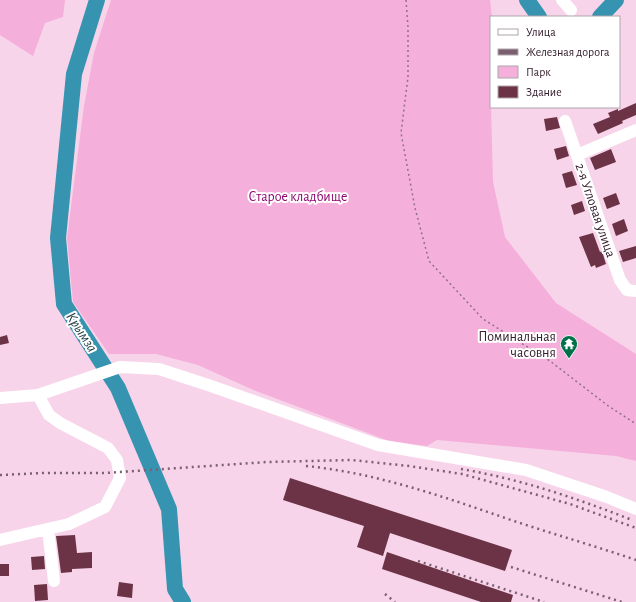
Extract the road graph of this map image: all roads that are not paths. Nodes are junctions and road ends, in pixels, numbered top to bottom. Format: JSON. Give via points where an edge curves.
{"nodes":[{"id":1,"x":562,"y":0,"type":"edge"},
{"id":2,"x":571,"y":10,"type":"dead end"},
{"id":3,"x":564,"y":121,"type":"dead end"},
{"id":4,"x":636,"y":130,"type":"edge"},
{"id":5,"x":577,"y":155,"type":"junction"},
{"id":6,"x":636,"y":291,"type":"edge"},
{"id":7,"x":38,"y":395,"type":"junction"},
{"id":8,"x":0,"y":398,"type":"edge"},
{"id":9,"x":636,"y":509,"type":"edge"},
{"id":10,"x":48,"y":529,"type":"junction"},
{"id":11,"x":0,"y":540,"type":"edge"},
{"id":12,"x":54,"y":581,"type":"dead end"}],
"edges":[{"from":1,"to":2,"type":"street"},
{"from":3,"to":5,"type":"street","name":"2-я Угловая улица"},
{"from":4,"to":5,"type":"street"},
{"from":5,"to":6,"type":"street","name":"2-я Угловая улица","via":[[620,280],[627,290]]},
{"from":7,"to":8,"type":"street"},
{"from":7,"to":9,"type":"street","via":[[120,367],[159,369],[378,445],[526,470],[607,496]]},
{"from":7,"to":10,"type":"street","via":[[49,415],[108,448],[117,460],[120,478],[105,507],[69,524]]},
{"from":10,"to":11,"type":"street"},
{"from":10,"to":12,"type":"street"}]}
